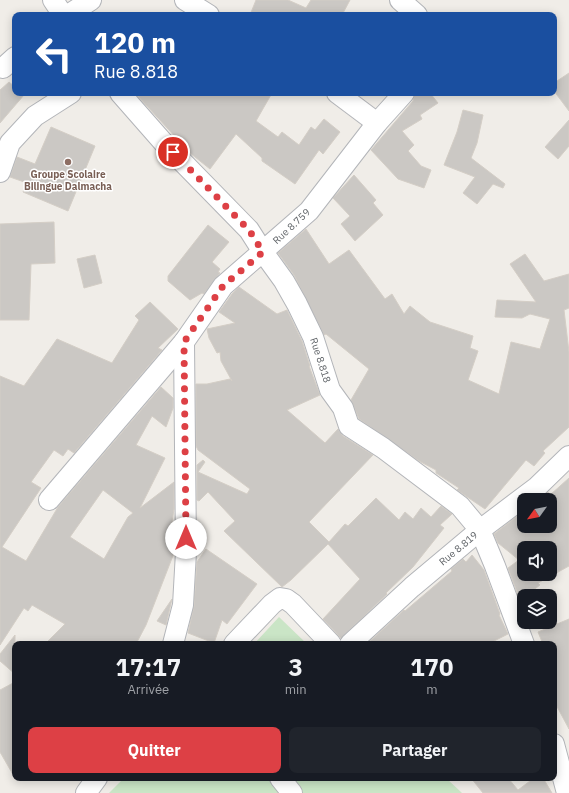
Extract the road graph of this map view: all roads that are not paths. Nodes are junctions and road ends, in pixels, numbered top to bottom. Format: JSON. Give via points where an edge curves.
{"nodes":[{"id":1,"x":53,"y":0,"type":"edge"},
{"id":2,"x":91,"y":0,"type":"edge"},
{"id":3,"x":185,"y":0,"type":"edge"},
{"id":4,"x":400,"y":0,"type":"edge"},
{"id":5,"x":61,"y":12,"type":"edge"},
{"id":6,"x":73,"y":12,"type":"edge"},
{"id":7,"x":204,"y":12,"type":"edge"},
{"id":8,"x":414,"y":12,"type":"edge"},
{"id":9,"x":66,"y":96,"type":"edge"},
{"id":10,"x":123,"y":96,"type":"edge"},
{"id":11,"x":341,"y":96,"type":"edge"},
{"id":12,"x":401,"y":96,"type":"edge"},
{"id":13,"x":377,"y":123,"type":"junction"},
{"id":14,"x":0,"y":172,"type":"edge"},
{"id":15,"x":263,"y":252,"type":"junction"},
{"id":16,"x":184,"y":342,"type":"junction"},
{"id":17,"x":569,"y":456,"type":"edge"},
{"id":18,"x":49,"y":500,"type":"dead end"},
{"id":19,"x":480,"y":530,"type":"junction"},
{"id":20,"x":174,"y":641,"type":"edge"},
{"id":21,"x":237,"y":641,"type":"edge"},
{"id":22,"x":328,"y":641,"type":"edge"},
{"id":23,"x":353,"y":641,"type":"edge"},
{"id":24,"x":523,"y":641,"type":"edge"},
{"id":25,"x":557,"y":755,"type":"edge"},
{"id":26,"x":282,"y":781,"type":"edge"},
{"id":27,"x":292,"y":793,"type":"edge"},
{"id":28,"x":567,"y":793,"type":"edge"}],
"edges":[{"from":1,"to":5,"type":"street"},
{"from":2,"to":6,"type":"street"},
{"from":3,"to":7,"type":"street"},
{"from":4,"to":8,"type":"street"},
{"from":9,"to":14,"type":"street","via":[[35,116],[10,144]]},
{"from":10,"to":15,"type":"street","name":"Rue 8.818","via":[[163,142],[249,230]]},
{"from":11,"to":13,"type":"street"},
{"from":12,"to":13,"type":"street","name":"Rue 8.759"},
{"from":13,"to":15,"type":"street","name":"Rue 8.759","via":[[310,211]]},
{"from":15,"to":16,"type":"street","name":"Rue 8.759","via":[[223,286]]},
{"from":15,"to":19,"type":"street","name":"Rue 8.818","via":[[297,304],[313,337],[330,390],[343,408],[350,426],[460,506]]},
{"from":16,"to":18,"type":"street","name":"Rue 8.759"},
{"from":16,"to":20,"type":"street","via":[[186,552],[183,605]]},
{"from":17,"to":19,"type":"street","name":"Rue 8.819","via":[[537,487]]},
{"from":19,"to":23,"type":"street","name":"Rue 8.819"},
{"from":19,"to":24,"type":"street","name":"Rue 8.818"},
{"from":21,"to":22,"type":"street","via":[[280,598],[293,604]]},
{"from":25,"to":28,"type":"street"},
{"from":26,"to":27,"type":"street"}]}
